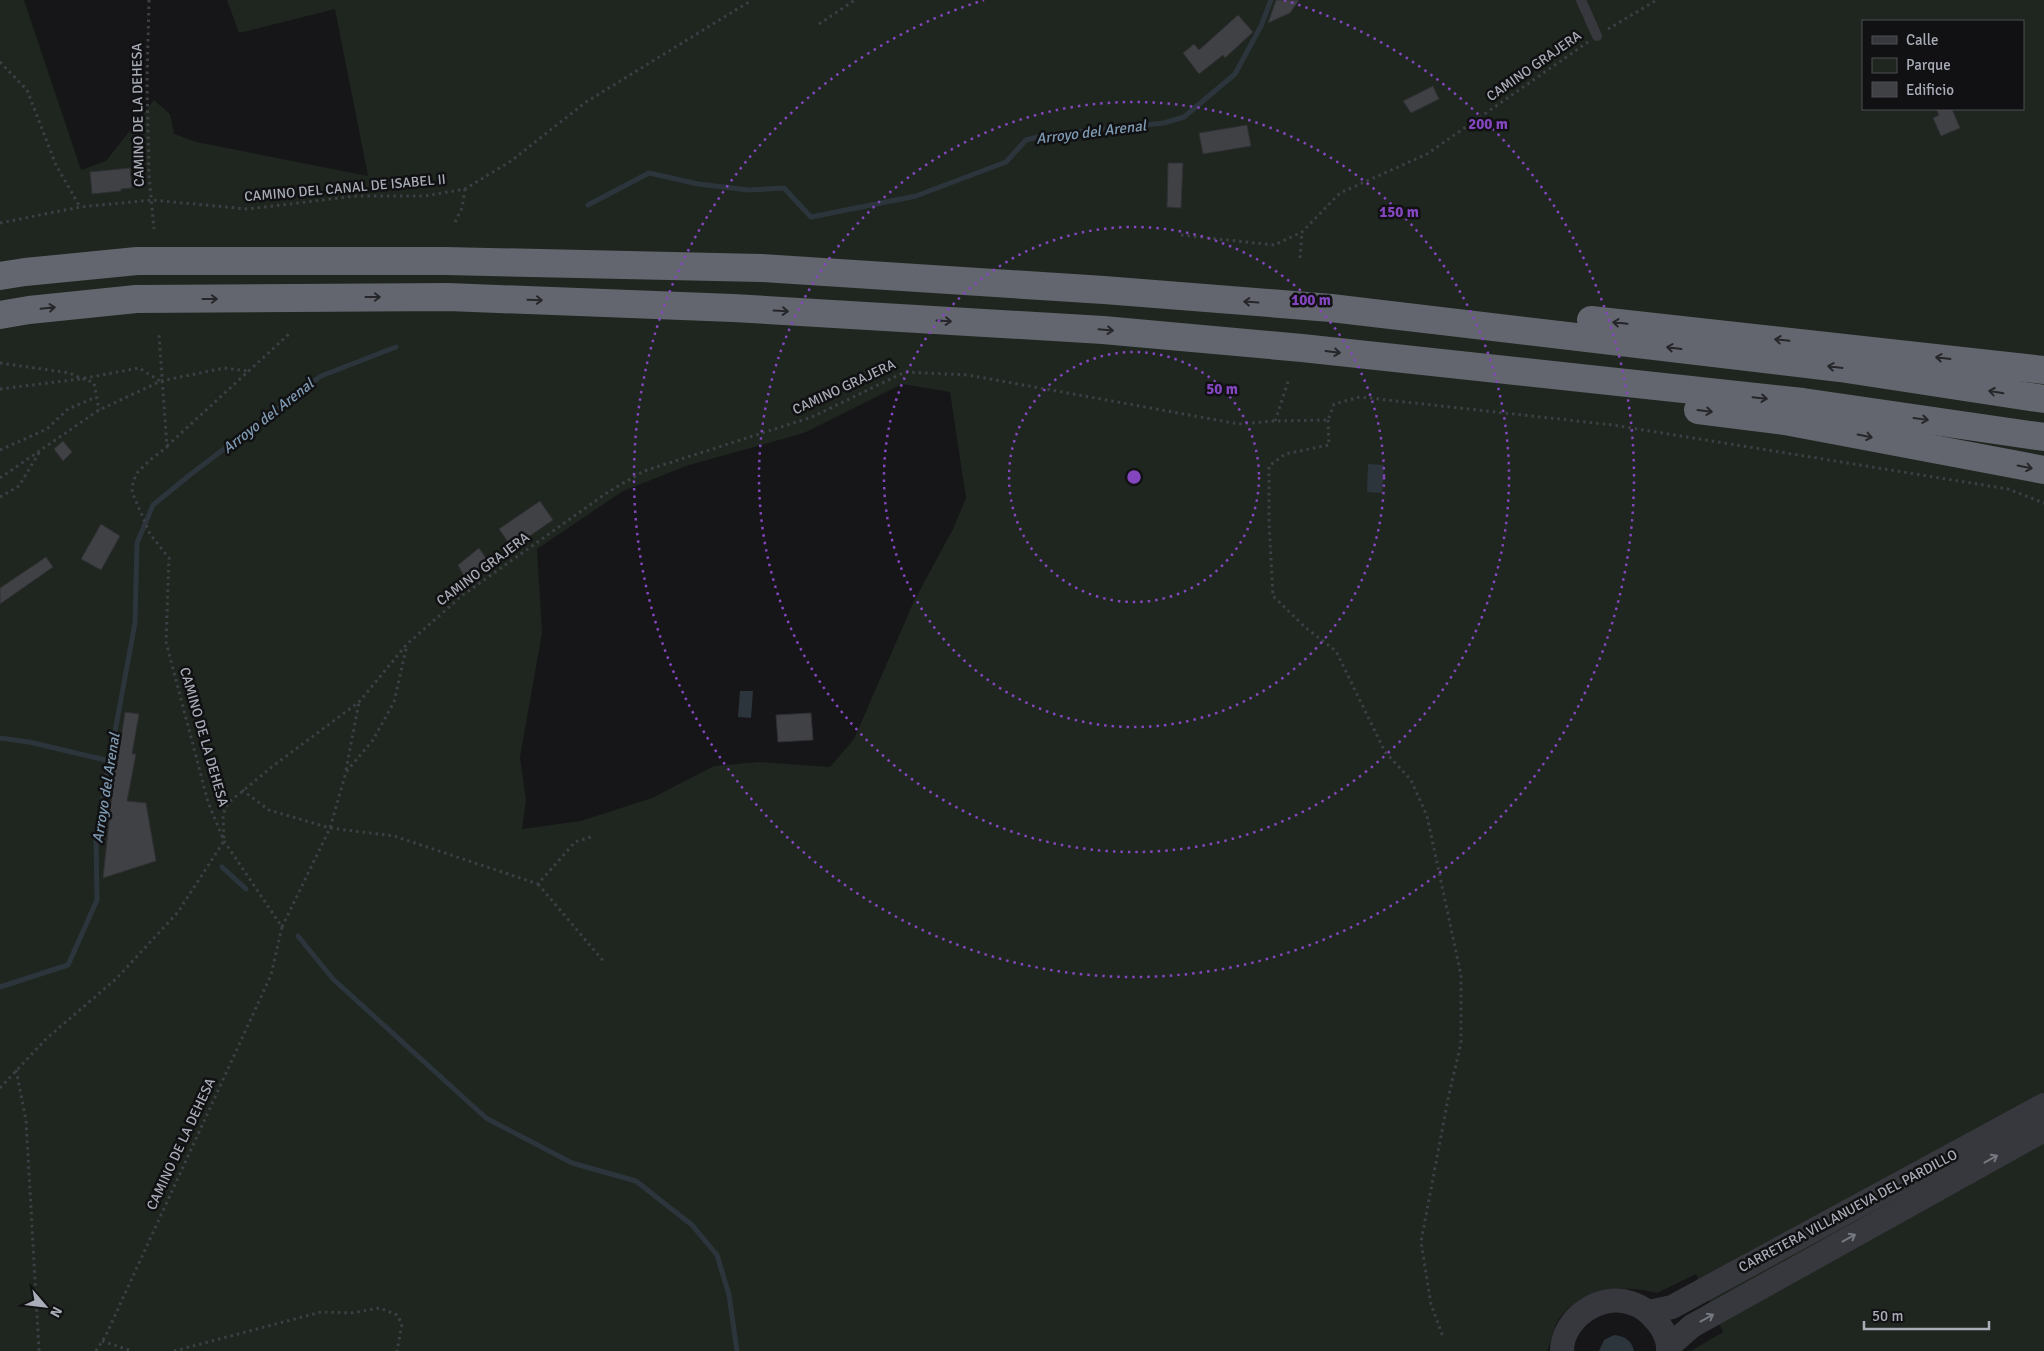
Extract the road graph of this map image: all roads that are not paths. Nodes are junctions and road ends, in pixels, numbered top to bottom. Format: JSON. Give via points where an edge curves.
{"nodes":[{"id":1,"x":1581,"y":0,"type":"edge"},
{"id":2,"x":1598,"y":36,"type":"road end"},
{"id":3,"x":0,"y":276,"type":"edge"},
{"id":4,"x":1331,"y":308,"type":"junction"},
{"id":5,"x":0,"y":315,"type":"edge"},
{"id":6,"x":1364,"y":356,"type":"junction"},
{"id":7,"x":2044,"y":370,"type":"edge"},
{"id":8,"x":2044,"y":399,"type":"edge"},
{"id":9,"x":2044,"y":437,"type":"edge"},
{"id":10,"x":2044,"y":470,"type":"edge"},
{"id":11,"x":2044,"y":1104,"type":"edge"},
{"id":12,"x":2044,"y":1130,"type":"edge"},
{"id":13,"x":1649,"y":1312,"type":"junction"},
{"id":14,"x":1668,"y":1349,"type":"edge"},
{"id":15,"x":1562,"y":1351,"type":"edge"}],
"edges":[{"from":1,"to":2,"type":"lane"},
{"from":4,"to":3,"type":"highway","one_way":true,"via":[[761,268],[446,260],[137,261]]},
{"from":7,"to":4,"type":"highway","one_way":true,"via":[[1568,317]]},
{"from":8,"to":4,"type":"highway","one_way":true,"via":[[1840,368]]},
{"from":5,"to":6,"type":"highway","one_way":true,"via":[[136,299],[448,297],[733,308],[1103,330]]},
{"from":6,"to":9,"type":"highway","one_way":true,"via":[[1803,402]]},
{"from":6,"to":10,"type":"highway","one_way":true,"via":[[1462,380],[1785,421]]},
{"from":11,"to":13,"type":"street","name":"CARRETERA VILLANUEVA DEL PARDILLO","via":[[1672,1306]]},
{"from":14,"to":12,"type":"street","name":"CARRETERA VILLANUEVA DEL PARDILLO","one_way":true,"via":[[1692,1326]]},
{"from":13,"to":14,"type":"street","via":[[1662,1328]]},
{"from":13,"to":15,"type":"street","via":[[1630,1302],[1608,1301],[1587,1308],[1571,1323]]}]}
